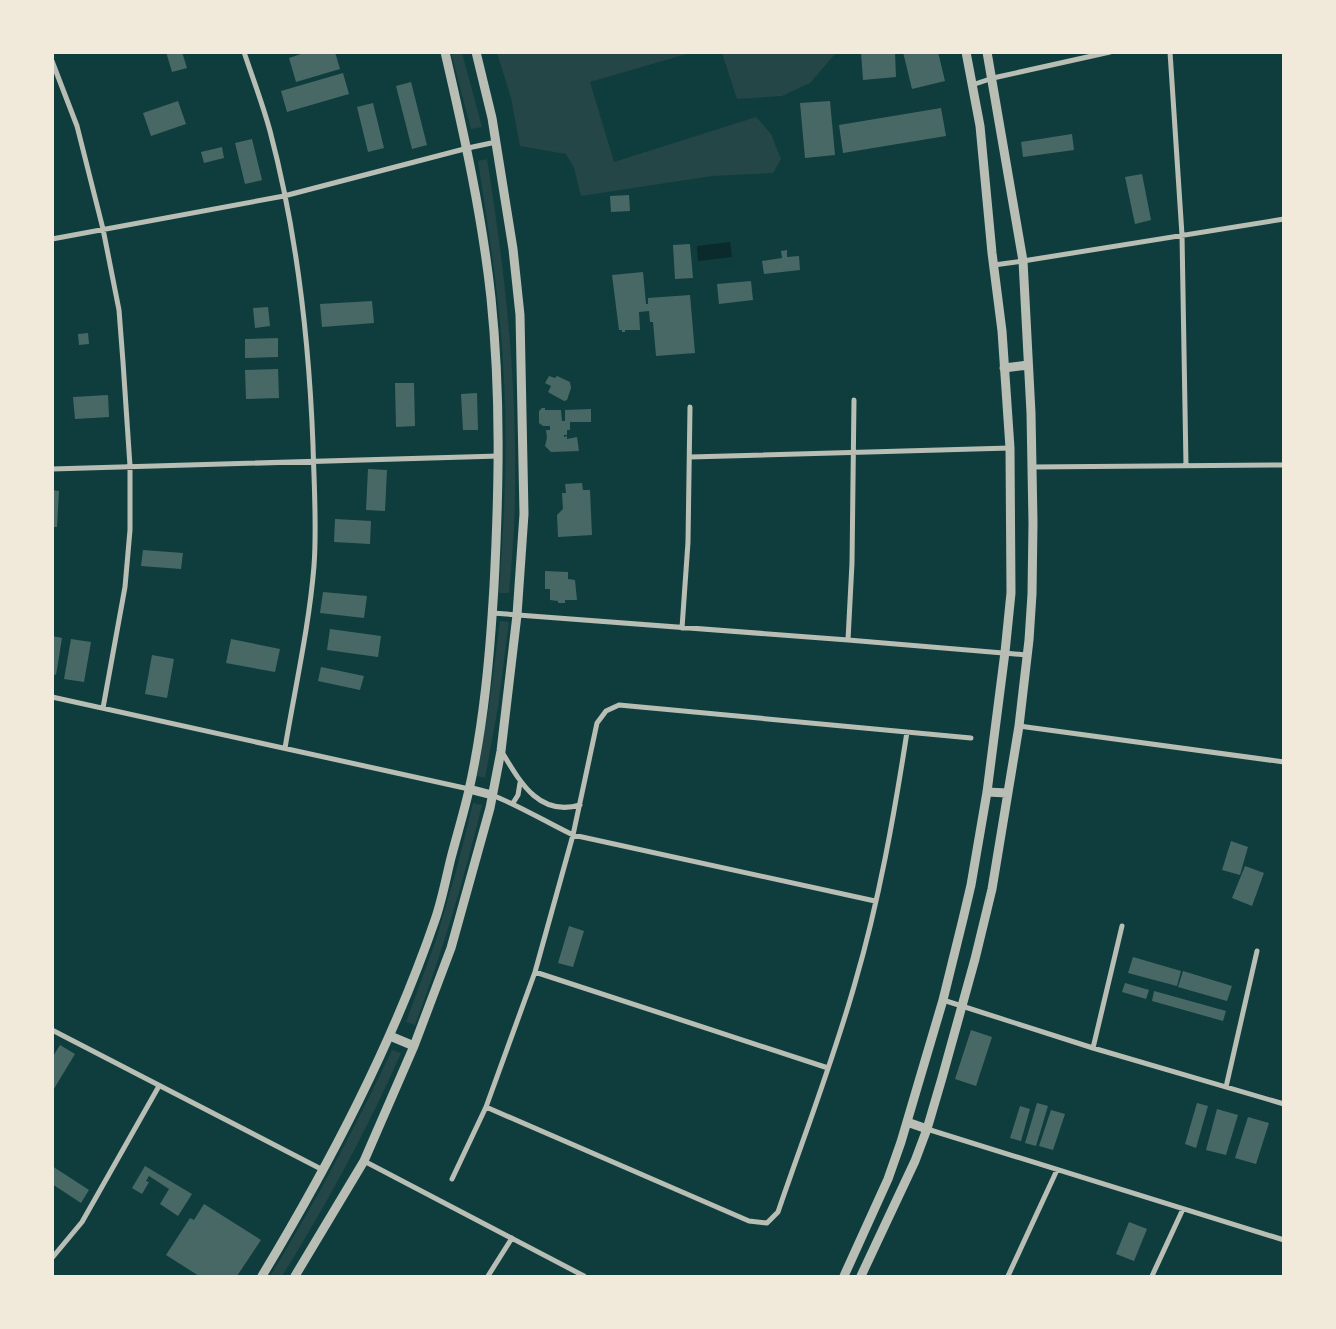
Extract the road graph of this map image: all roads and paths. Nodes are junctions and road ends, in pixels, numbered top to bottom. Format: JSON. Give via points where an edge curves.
{"nodes":[{"id":1,"x":244,"y":52,"type":"edge"},
{"id":2,"x":444,"y":52,"type":"edge"},
{"id":3,"x":476,"y":52,"type":"edge"},
{"id":4,"x":966,"y":52,"type":"edge"},
{"id":5,"x":987,"y":52,"type":"edge"},
{"id":6,"x":1110,"y":52,"type":"edge"},
{"id":7,"x":1170,"y":52,"type":"edge"},
{"id":8,"x":52,"y":61,"type":"edge"},
{"id":9,"x":993,"y":78,"type":"junction"},
{"id":10,"x":972,"y":85,"type":"junction"},
{"id":11,"x":496,"y":142,"type":"junction"},
{"id":12,"x":468,"y":148,"type":"junction"},
{"id":13,"x":284,"y":196,"type":"junction"},
{"id":14,"x":1284,"y":219,"type":"edge"},
{"id":15,"x":104,"y":229,"type":"junction"},
{"id":16,"x":1182,"y":235,"type":"junction"},
{"id":17,"x":52,"y":239,"type":"edge"},
{"id":18,"x":1023,"y":261,"type":"junction"},
{"id":19,"x":994,"y":264,"type":"junction"},
{"id":20,"x":1028,"y":365,"type":"junction"},
{"id":21,"x":1004,"y":368,"type":"junction"},
{"id":22,"x":854,"y":400,"type":"dead end"},
{"id":23,"x":690,"y":407,"type":"dead end"},
{"id":24,"x":1010,"y":448,"type":"junction"},
{"id":25,"x":854,"y":453,"type":"junction"},
{"id":26,"x":499,"y":456,"type":"junction"},
{"id":27,"x":690,"y":457,"type":"junction"},
{"id":28,"x":313,"y":460,"type":"junction"},
{"id":29,"x":1284,"y":465,"type":"edge"},
{"id":30,"x":130,"y":466,"type":"junction"},
{"id":31,"x":1186,"y":466,"type":"junction"},
{"id":32,"x":1032,"y":467,"type":"junction"},
{"id":33,"x":52,"y":469,"type":"edge"},
{"id":34,"x":492,"y":613,"type":"junction"},
{"id":35,"x":517,"y":615,"type":"junction"},
{"id":36,"x":682,"y":628,"type":"junction"},
{"id":37,"x":848,"y":640,"type":"junction"},
{"id":38,"x":1005,"y":652,"type":"junction"},
{"id":39,"x":1027,"y":655,"type":"junction"},
{"id":40,"x":52,"y":697,"type":"edge"},
{"id":41,"x":103,"y":708,"type":"junction"},
{"id":42,"x":1019,"y":726,"type":"junction"},
{"id":43,"x":907,"y":732,"type":"junction"},
{"id":44,"x":972,"y":738,"type":"dead end"},
{"id":45,"x":285,"y":748,"type":"junction"},
{"id":46,"x":501,"y":751,"type":"junction"},
{"id":47,"x":1284,"y":762,"type":"edge"},
{"id":48,"x":520,"y":783,"type":"junction"},
{"id":49,"x":469,"y":789,"type":"junction"},
{"id":50,"x":986,"y":792,"type":"junction"},
{"id":51,"x":1007,"y":793,"type":"junction"},
{"id":52,"x":492,"y":795,"type":"junction"},
{"id":53,"x":513,"y":803,"type":"junction"},
{"id":54,"x":580,"y":805,"type":"junction"},
{"id":55,"x":573,"y":835,"type":"junction"},
{"id":56,"x":876,"y":901,"type":"junction"},
{"id":57,"x":1122,"y":926,"type":"dead end"},
{"id":58,"x":1257,"y":951,"type":"dead end"},
{"id":59,"x":535,"y":972,"type":"junction"},
{"id":60,"x":942,"y":1000,"type":"junction"},
{"id":61,"x":962,"y":1006,"type":"junction"},
{"id":62,"x":52,"y":1030,"type":"edge"},
{"id":63,"x":390,"y":1036,"type":"junction"},
{"id":64,"x":414,"y":1046,"type":"junction"},
{"id":65,"x":1093,"y":1048,"type":"junction"},
{"id":66,"x":828,"y":1068,"type":"junction"},
{"id":67,"x":159,"y":1086,"type":"junction"},
{"id":68,"x":1226,"y":1087,"type":"junction"},
{"id":69,"x":1284,"y":1104,"type":"edge"},
{"id":70,"x":486,"y":1107,"type":"junction"},
{"id":71,"x":907,"y":1122,"type":"junction"},
{"id":72,"x":927,"y":1129,"type":"junction"},
{"id":73,"x":364,"y":1161,"type":"junction"},
{"id":74,"x":324,"y":1170,"type":"junction"},
{"id":75,"x":1057,"y":1170,"type":"junction"},
{"id":76,"x":452,"y":1179,"type":"dead end"},
{"id":77,"x":1184,"y":1209,"type":"junction"},
{"id":78,"x":512,"y":1238,"type":"junction"},
{"id":79,"x":1284,"y":1240,"type":"edge"},
{"id":80,"x":52,"y":1258,"type":"edge"},
{"id":81,"x":262,"y":1276,"type":"edge"},
{"id":82,"x":295,"y":1276,"type":"edge"},
{"id":83,"x":488,"y":1276,"type":"edge"},
{"id":84,"x":584,"y":1276,"type":"edge"},
{"id":85,"x":844,"y":1276,"type":"edge"},
{"id":86,"x":861,"y":1276,"type":"edge"},
{"id":87,"x":1008,"y":1276,"type":"edge"},
{"id":88,"x":1152,"y":1276,"type":"edge"}],
"edges":[{"from":1,"to":13,"type":"street","via":[[270,132]]},
{"from":2,"to":12,"type":"street"},
{"from":3,"to":11,"type":"street"},
{"from":4,"to":10,"type":"street"},
{"from":5,"to":9,"type":"street"},
{"from":6,"to":9,"type":"street"},
{"from":7,"to":16,"type":"street"},
{"from":8,"to":15,"type":"street","via":[[77,126]]},
{"from":9,"to":10,"type":"street"},
{"from":9,"to":18,"type":"street"},
{"from":10,"to":19,"type":"street","via":[[980,126]]},
{"from":11,"to":12,"type":"street"},
{"from":11,"to":35,"type":"street","via":[[514,249],[520,315],[524,514]]},
{"from":12,"to":13,"type":"street"},
{"from":12,"to":26,"type":"street","via":[[491,298]]},
{"from":13,"to":15,"type":"street"},
{"from":13,"to":28,"type":"street","via":[[305,331]]},
{"from":14,"to":16,"type":"street"},
{"from":15,"to":17,"type":"street"},
{"from":15,"to":30,"type":"street","via":[[119,310]]},
{"from":16,"to":18,"type":"street"},
{"from":16,"to":31,"type":"street"},
{"from":18,"to":19,"type":"street"},
{"from":18,"to":20,"type":"street"},
{"from":19,"to":21,"type":"street"},
{"from":20,"to":21,"type":"street"},
{"from":20,"to":32,"type":"street"},
{"from":21,"to":24,"type":"street"},
{"from":22,"to":25,"type":"street"},
{"from":23,"to":27,"type":"street"},
{"from":24,"to":25,"type":"street"},
{"from":24,"to":38,"type":"street","via":[[1011,593]]},
{"from":25,"to":27,"type":"street"},
{"from":25,"to":37,"type":"street"},
{"from":26,"to":28,"type":"street"},
{"from":26,"to":34,"type":"street"},
{"from":27,"to":36,"type":"street"},
{"from":28,"to":30,"type":"street"},
{"from":28,"to":45,"type":"street","via":[[314,565]]},
{"from":29,"to":31,"type":"street"},
{"from":30,"to":33,"type":"street"},
{"from":30,"to":41,"type":"street","via":[[130,530],[125,588]]},
{"from":31,"to":32,"type":"street"},
{"from":32,"to":39,"type":"street","via":[[1032,594]]},
{"from":34,"to":35,"type":"street"},
{"from":34,"to":49,"type":"street","via":[[486,687]]},
{"from":35,"to":36,"type":"street"},
{"from":35,"to":46,"type":"street"},
{"from":36,"to":37,"type":"street"},
{"from":37,"to":38,"type":"street"},
{"from":38,"to":39,"type":"street"},
{"from":38,"to":50,"type":"street"},
{"from":39,"to":42,"type":"street"},
{"from":40,"to":41,"type":"street"},
{"from":41,"to":45,"type":"street"},
{"from":42,"to":47,"type":"street"},
{"from":42,"to":51,"type":"street"},
{"from":43,"to":44,"type":"street"},
{"from":43,"to":54,"type":"street","via":[[619,705],[606,712],[597,723]]},
{"from":43,"to":56,"type":"street","via":[[893,823]]},
{"from":45,"to":49,"type":"street"},
{"from":46,"to":48,"type":"street"},
{"from":46,"to":52,"type":"street"},
{"from":48,"to":53,"type":"street"},
{"from":48,"to":54,"type":"street","via":[[551,806],[567,809]]},
{"from":49,"to":52,"type":"street"},
{"from":49,"to":63,"type":"street","via":[[436,918]]},
{"from":50,"to":51,"type":"street"},
{"from":50,"to":60,"type":"street","via":[[971,885]]},
{"from":51,"to":61,"type":"street","via":[[992,889]]},
{"from":52,"to":53,"type":"street"},
{"from":52,"to":64,"type":"street","via":[[451,948]]},
{"from":53,"to":55,"type":"street"},
{"from":54,"to":55,"type":"street"},
{"from":55,"to":56,"type":"street"},
{"from":55,"to":59,"type":"street"},
{"from":56,"to":66,"type":"street","via":[[856,981]]},
{"from":57,"to":65,"type":"street"},
{"from":58,"to":68,"type":"street"},
{"from":59,"to":66,"type":"street"},
{"from":59,"to":70,"type":"street"},
{"from":60,"to":61,"type":"street"},
{"from":60,"to":71,"type":"street"},
{"from":61,"to":65,"type":"street"},
{"from":61,"to":72,"type":"street"},
{"from":62,"to":67,"type":"street"},
{"from":63,"to":64,"type":"street"},
{"from":63,"to":74,"type":"street"},
{"from":64,"to":73,"type":"street"},
{"from":65,"to":68,"type":"street"},
{"from":66,"to":70,"type":"street","via":[[778,1212],[767,1223],[749,1221]]},
{"from":67,"to":74,"type":"street"},
{"from":67,"to":80,"type":"street","via":[[82,1222]]},
{"from":68,"to":69,"type":"street"},
{"from":70,"to":76,"type":"street"},
{"from":71,"to":72,"type":"street"},
{"from":71,"to":85,"type":"street","via":[[888,1179]]},
{"from":72,"to":75,"type":"street"},
{"from":72,"to":86,"type":"street"},
{"from":73,"to":78,"type":"street"},
{"from":73,"to":82,"type":"street"},
{"from":74,"to":81,"type":"street"},
{"from":75,"to":77,"type":"street"},
{"from":75,"to":87,"type":"street"},
{"from":77,"to":79,"type":"street"},
{"from":77,"to":88,"type":"street"},
{"from":78,"to":83,"type":"street"},
{"from":78,"to":84,"type":"street"}]}
